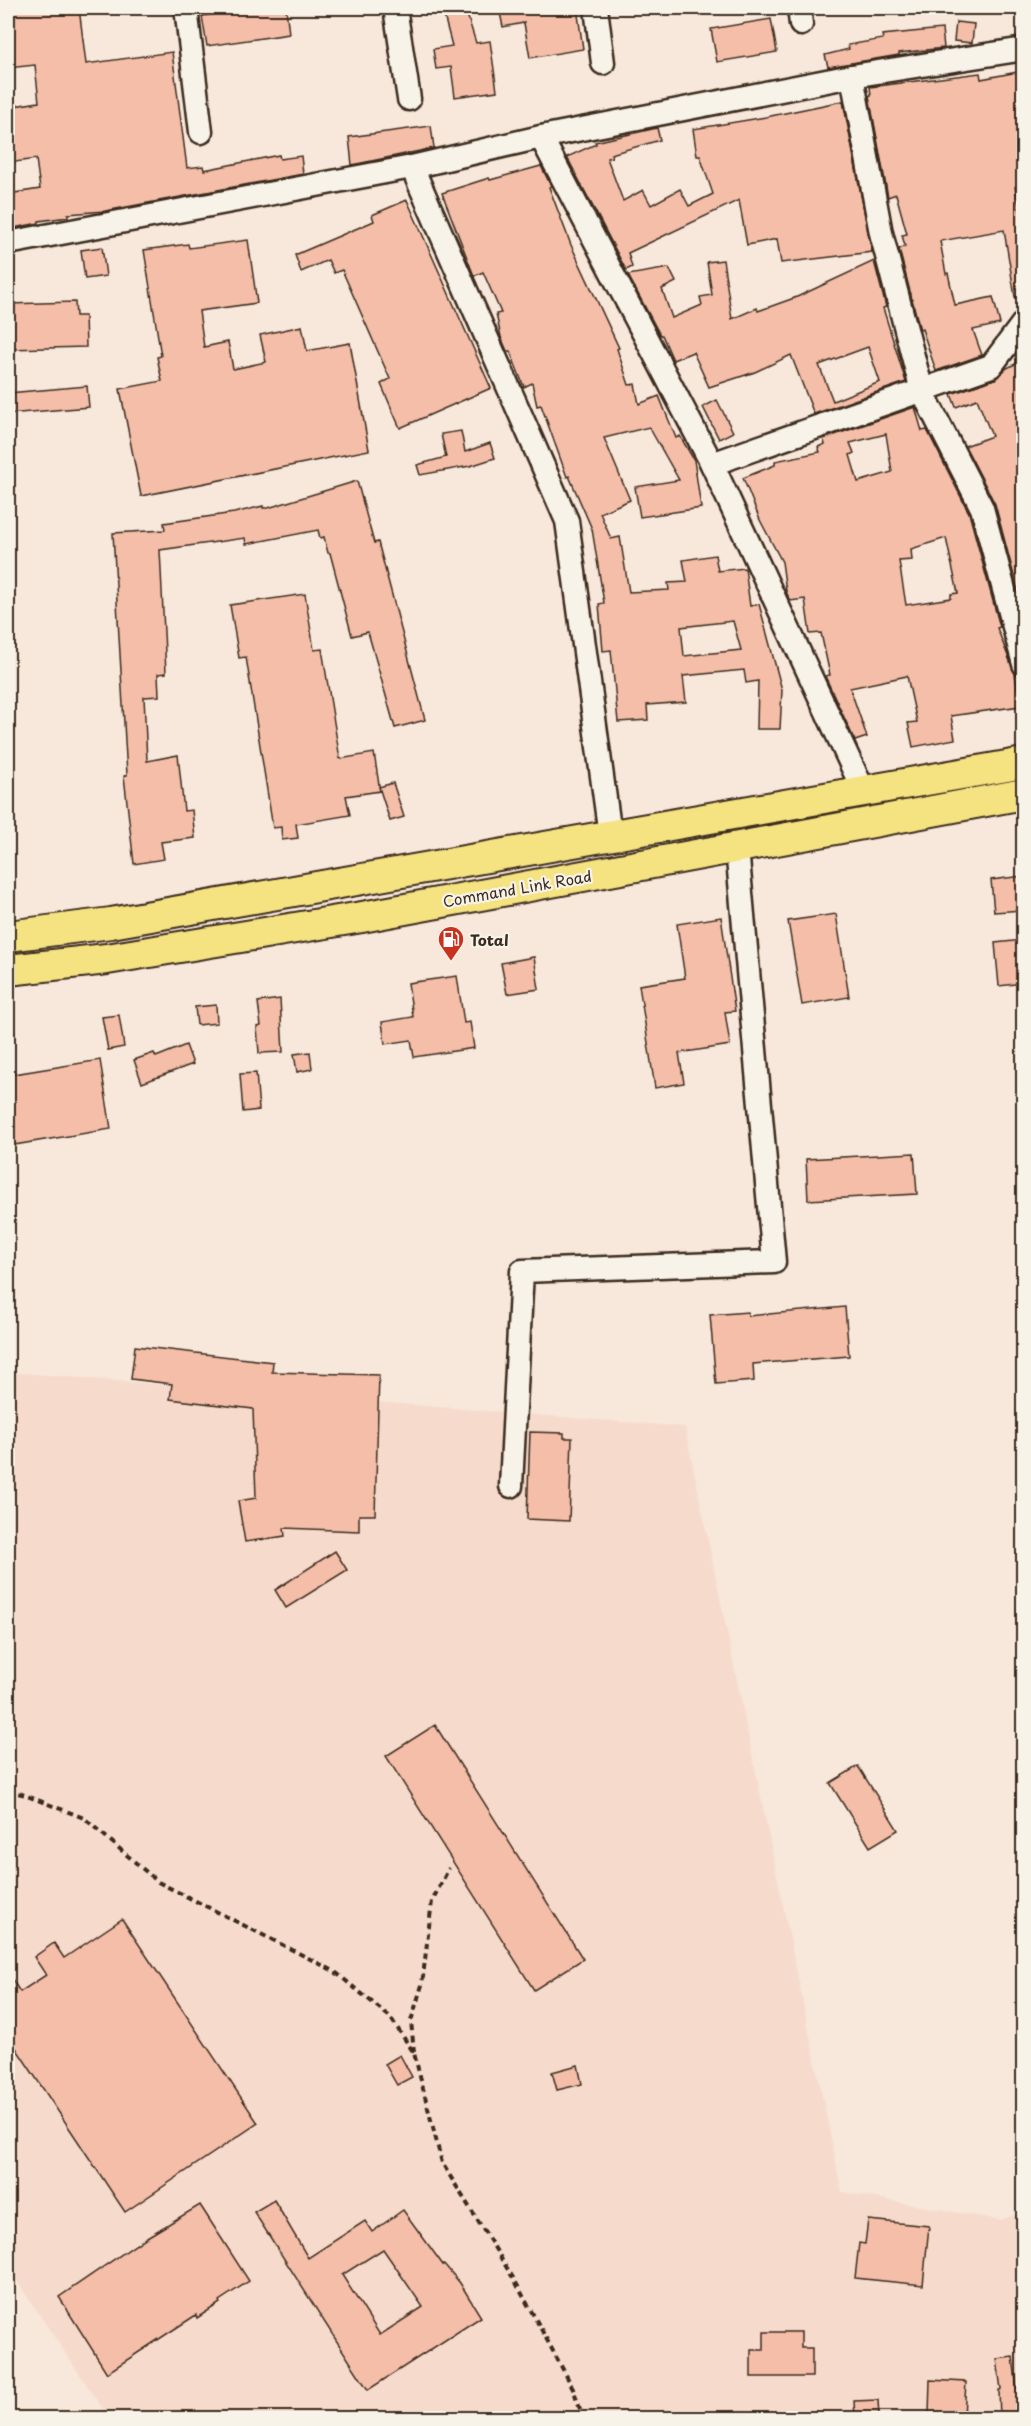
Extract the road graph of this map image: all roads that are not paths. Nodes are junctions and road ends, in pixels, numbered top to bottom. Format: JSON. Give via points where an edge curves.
{"nodes":[{"id":1,"x":186,"y":8,"type":"edge"},
{"id":2,"x":395,"y":8,"type":"edge"},
{"id":3,"x":596,"y":8,"type":"edge"},
{"id":4,"x":1023,"y":49,"type":"edge"},
{"id":5,"x":603,"y":63,"type":"dead end"},
{"id":6,"x":852,"y":76,"type":"junction"},
{"id":7,"x":410,"y":99,"type":"dead end"},
{"id":8,"x":201,"y":132,"type":"dead end"},
{"id":9,"x":541,"y":137,"type":"junction"},
{"id":10,"x":412,"y":167,"type":"junction"},
{"id":11,"x":8,"y":243,"type":"edge"},
{"id":12,"x":1023,"y":322,"type":"edge"},
{"id":13,"x":922,"y":391,"type":"junction"},
{"id":14,"x":712,"y":464,"type":"junction"},
{"id":15,"x":1020,"y":629,"type":"edge"},
{"id":16,"x":1023,"y":664,"type":"edge"},
{"id":17,"x":1023,"y":763,"type":"edge"},
{"id":18,"x":864,"y":792,"type":"junction"},
{"id":19,"x":1023,"y":794,"type":"edge"},
{"id":20,"x":610,"y":835,"type":"junction"},
{"id":21,"x":737,"y":848,"type":"junction"},
{"id":22,"x":8,"y":936,"type":"edge"},
{"id":23,"x":8,"y":969,"type":"edge"},
{"id":24,"x":511,"y":1486,"type":"dead end"}],
"edges":[{"from":1,"to":8,"type":"street"},
{"from":2,"to":7,"type":"street"},
{"from":3,"to":5,"type":"street"},
{"from":4,"to":6,"type":"street"},
{"from":6,"to":9,"type":"street"},
{"from":6,"to":13,"type":"street","via":[[881,233]]},
{"from":9,"to":10,"type":"street"},
{"from":9,"to":14,"type":"street"},
{"from":10,"to":11,"type":"street"},
{"from":10,"to":20,"type":"street","via":[[567,521]]},
{"from":12,"to":13,"type":"street","via":[[991,366]]},
{"from":13,"to":14,"type":"street"},
{"from":13,"to":15,"type":"street","via":[[982,508]]},
{"from":14,"to":18,"type":"street"},
{"from":15,"to":16,"type":"street"},
{"from":17,"to":18,"type":"main road"},
{"from":18,"to":20,"type":"main road"},
{"from":19,"to":21,"type":"main road","name":"Command Link Road"},
{"from":20,"to":22,"type":"main road","via":[[111,923]]},
{"from":21,"to":23,"type":"main road","name":"Command Link Road","via":[[327,923],[107,959]]},
{"from":21,"to":24,"type":"street","via":[[774,1262],[522,1271]]}]}
